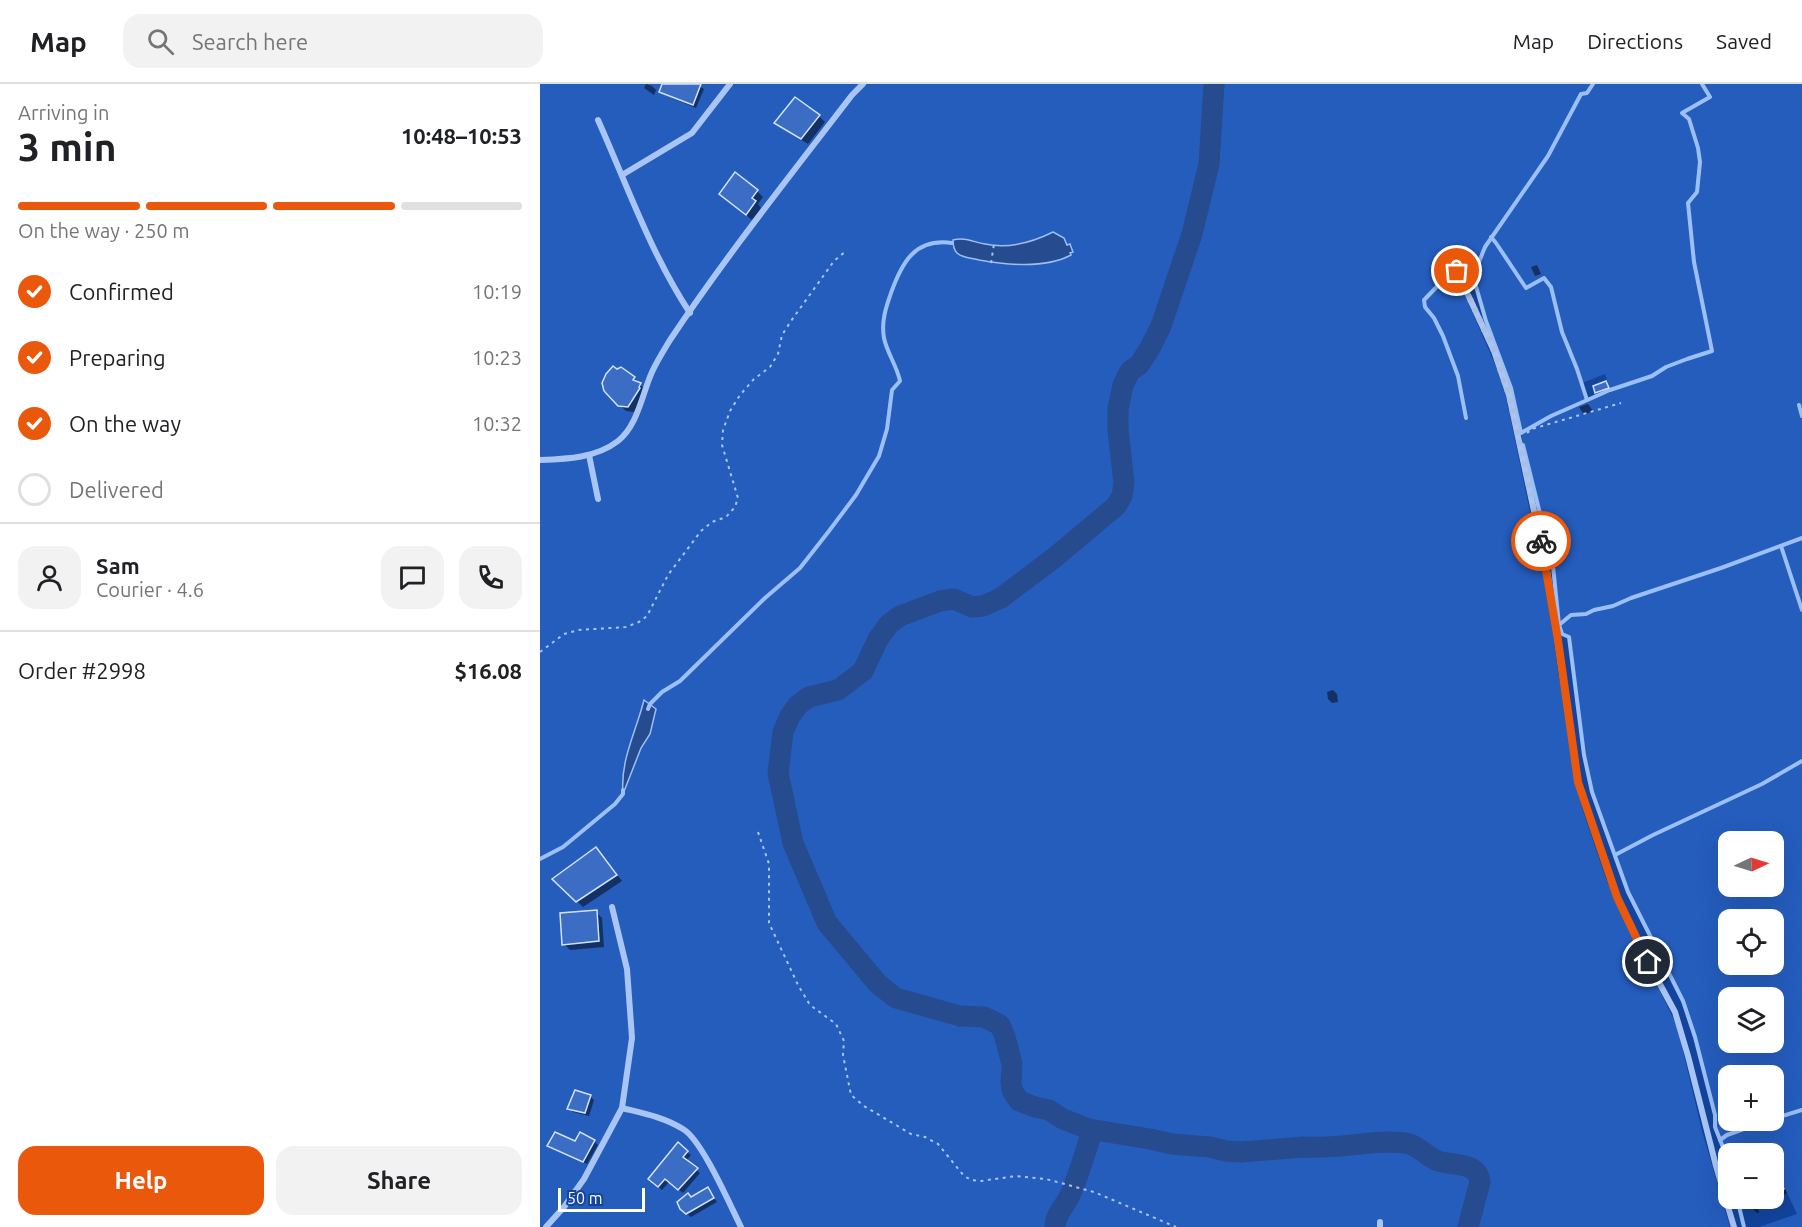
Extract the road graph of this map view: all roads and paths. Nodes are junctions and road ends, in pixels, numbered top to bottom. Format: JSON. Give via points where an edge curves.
{"nodes":[{"id":1,"x":730,"y":84,"type":"edge"},
{"id":2,"x":863,"y":84,"type":"edge"},
{"id":3,"x":598,"y":120,"type":"dead end"},
{"id":4,"x":622,"y":175,"type":"junction"},
{"id":5,"x":994,"y":244,"type":"dead end"},
{"id":6,"x":846,"y":251,"type":"dead end"},
{"id":7,"x":991,"y":263,"type":"dead end"},
{"id":8,"x":1457,"y":271,"type":"dead end"},
{"id":9,"x":690,"y":313,"type":"junction"},
{"id":10,"x":1621,"y":403,"type":"dead end"},
{"id":11,"x":1518,"y":439,"type":"junction"},
{"id":12,"x":590,"y":455,"type":"junction"},
{"id":13,"x":540,"y":460,"type":"edge"},
{"id":14,"x":598,"y":499,"type":"dead end"},
{"id":15,"x":540,"y":652,"type":"edge"},
{"id":16,"x":758,"y":832,"type":"dead end"},
{"id":17,"x":612,"y":907,"type":"dead end"},
{"id":18,"x":622,"y":1108,"type":"junction"},
{"id":19,"x":546,"y":1227,"type":"edge"},
{"id":20,"x":741,"y":1227,"type":"edge"},
{"id":21,"x":1176,"y":1227,"type":"edge"},
{"id":22,"x":1734,"y":1227,"type":"edge"}],
"edges":[{"from":1,"to":4,"type":"street","via":[[692,133]]},
{"from":2,"to":9,"type":"street","via":[[756,219]]},
{"from":3,"to":4,"type":"street"},
{"from":4,"to":9,"type":"street","via":[[671,284]]},
{"from":5,"to":7,"type":"path"},
{"from":6,"to":15,"type":"path","via":[[834,261],[791,321],[770,367],[754,379],[730,411],[722,445],[738,498],[735,507],[701,531],[668,575],[647,616],[639,622],[564,634]]},
{"from":8,"to":11,"type":"street","via":[[1494,351]]},
{"from":9,"to":12,"type":"street","via":[[652,372],[627,431],[618,441]]},
{"from":10,"to":11,"type":"path","via":[[1532,429]]},
{"from":11,"to":22,"type":"street","via":[[1548,576],[1578,782],[1617,897],[1675,1012]]},
{"from":12,"to":13,"type":"street"},
{"from":12,"to":14,"type":"street"},
{"from":16,"to":21,"type":"path","via":[[769,864],[769,923],[810,1005],[836,1024],[844,1041],[851,1095],[911,1134],[938,1144],[971,1180],[1016,1176],[1047,1179],[1094,1192]]},
{"from":17,"to":18,"type":"street","via":[[627,969],[632,1038]]},
{"from":18,"to":19,"type":"street","via":[[584,1179]]},
{"from":18,"to":20,"type":"street","via":[[685,1130],[699,1146]]}]}
